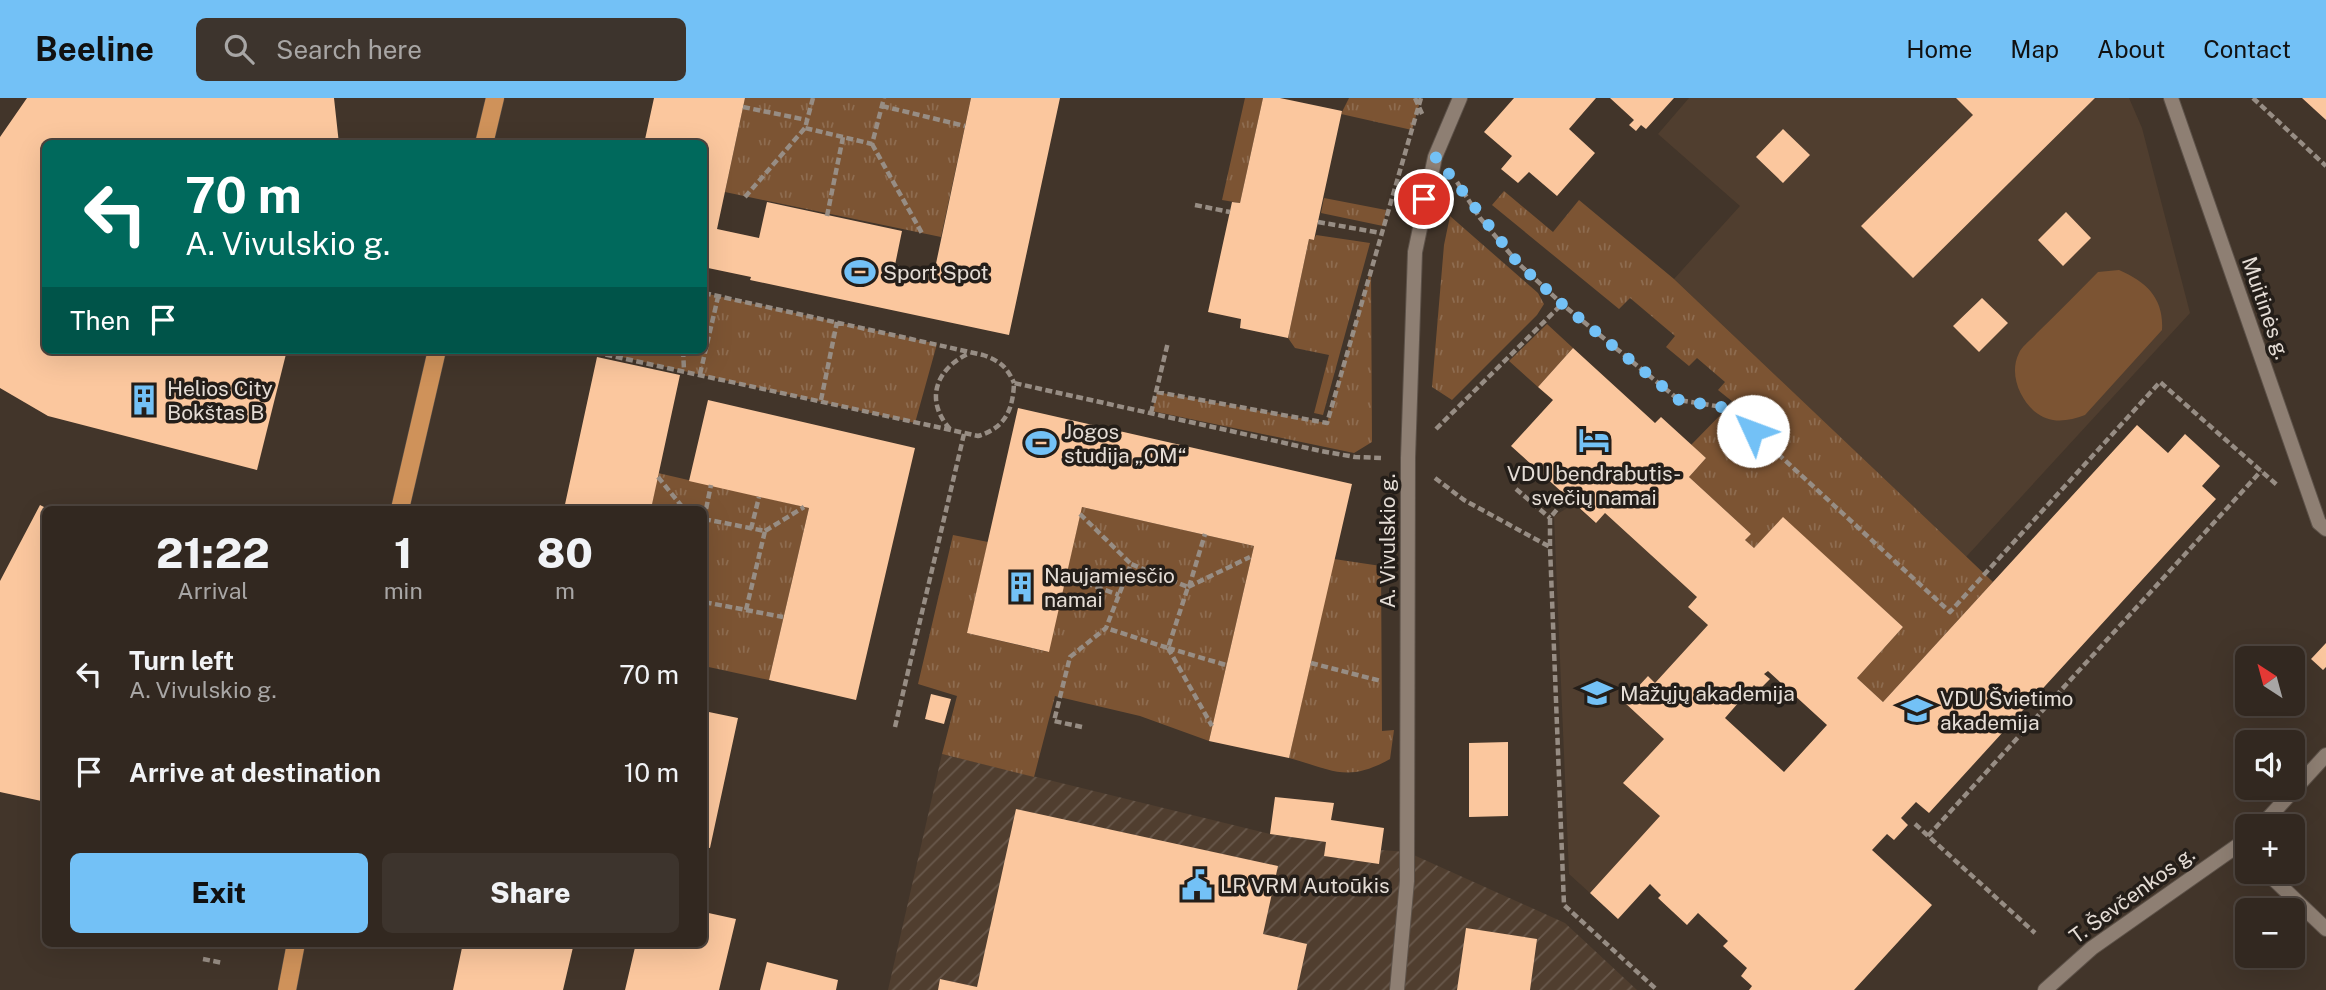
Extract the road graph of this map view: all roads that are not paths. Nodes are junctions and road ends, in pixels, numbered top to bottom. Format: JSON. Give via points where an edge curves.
{"nodes":[{"id":1,"x":495,"y":98,"type":"edge"},
{"id":2,"x":1460,"y":98,"type":"edge"},
{"id":3,"x":2171,"y":98,"type":"edge"},
{"id":4,"x":485,"y":140,"type":"edge"},
{"id":5,"x":436,"y":354,"type":"edge"},
{"id":6,"x":401,"y":506,"type":"edge"},
{"id":7,"x":2326,"y":529,"type":"edge"},
{"id":8,"x":2326,"y":755,"type":"edge"},
{"id":9,"x":2272,"y":814,"type":"edge"},
{"id":10,"x":2235,"y":850,"type":"edge"},
{"id":11,"x":2279,"y":884,"type":"edge"},
{"id":12,"x":2326,"y":929,"type":"edge"},
{"id":13,"x":295,"y":947,"type":"edge"},
{"id":14,"x":287,"y":990,"type":"edge"},
{"id":15,"x":1398,"y":990,"type":"edge"},
{"id":16,"x":2045,"y":990,"type":"edge"}],
"edges":[{"from":1,"to":4,"type":"main road"},
{"from":2,"to":15,"type":"street","name":"A. Vivulskio g.","via":[[1436,157],[1415,252],[1408,458],[1407,881]]},
{"from":3,"to":7,"type":"street","name":"Muitinės g.","via":[[2319,523]]},
{"from":5,"to":6,"type":"main road"},
{"from":8,"to":9,"type":"street"},
{"from":10,"to":16,"type":"street","name":"T. Ševčenkos g.","via":[[2092,948]]},
{"from":11,"to":12,"type":"street"},
{"from":13,"to":14,"type":"main road"}]}
